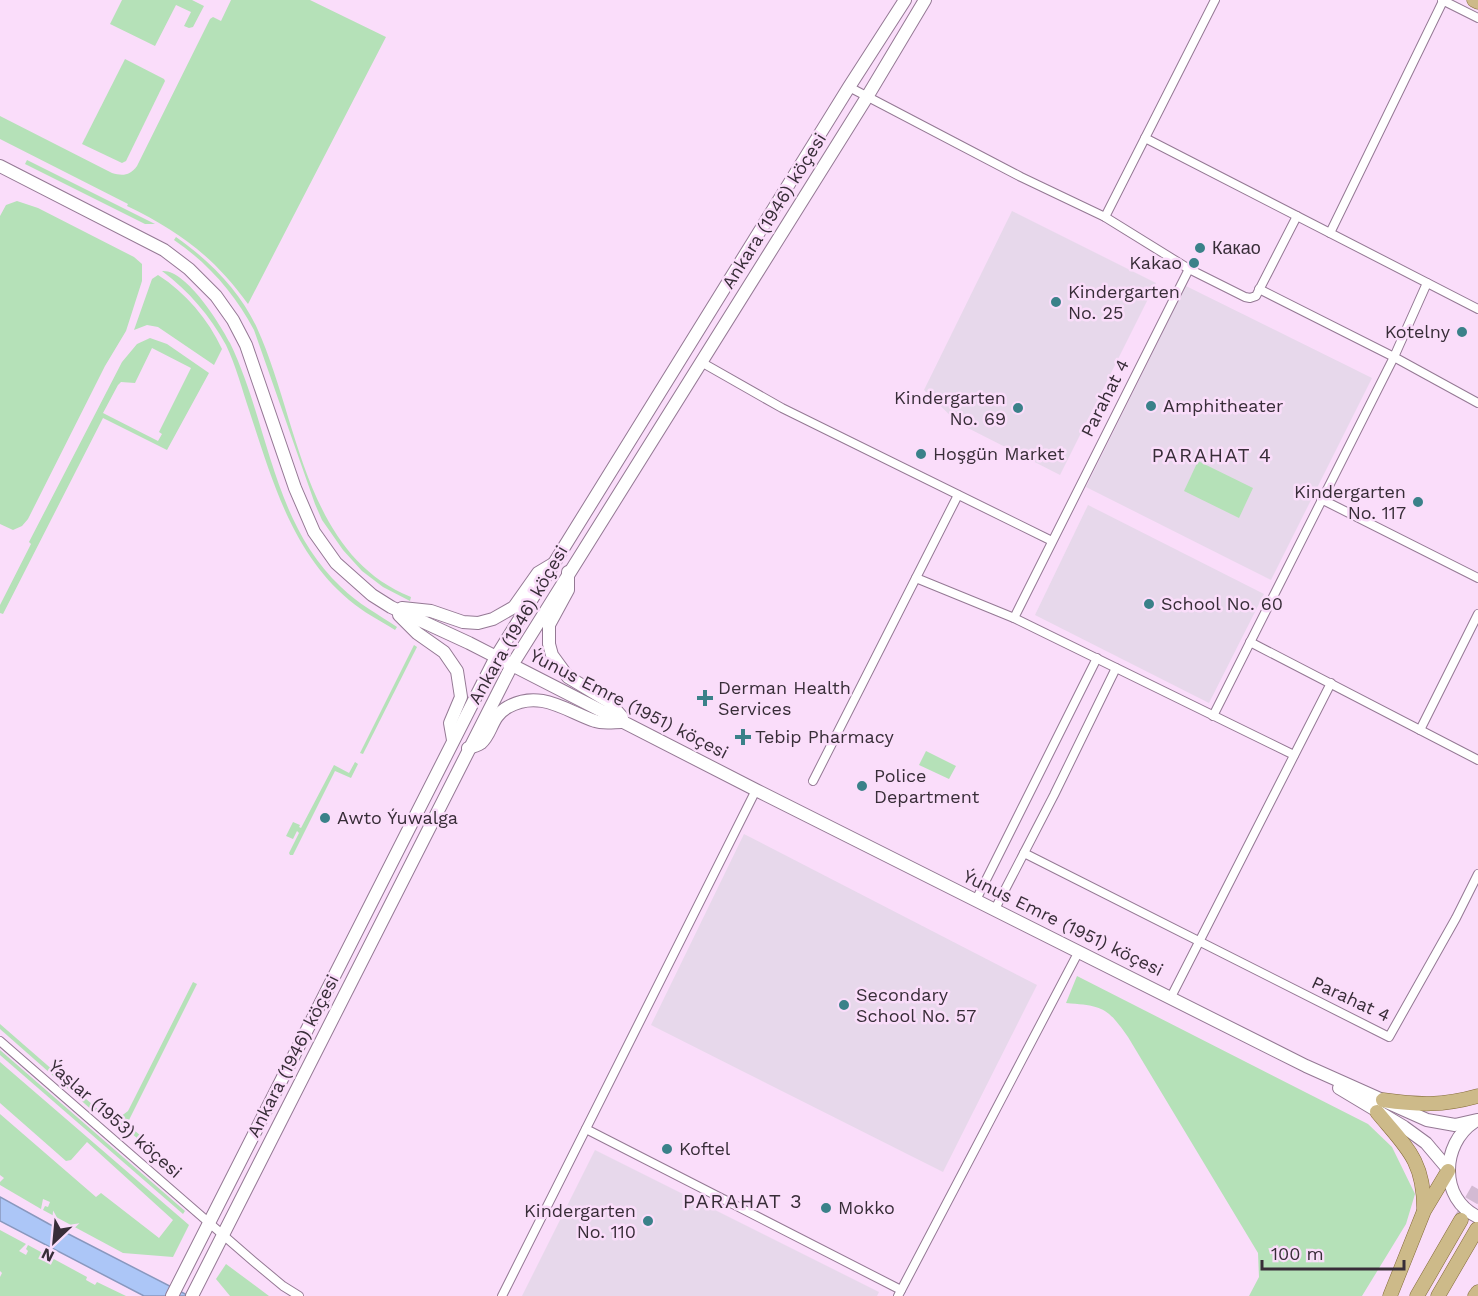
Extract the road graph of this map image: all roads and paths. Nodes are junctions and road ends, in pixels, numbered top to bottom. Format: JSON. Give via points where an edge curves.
{"nodes":[{"id":1,"x":905,"y":0,"type":"edge"},
{"id":2,"x":925,"y":0,"type":"edge"},
{"id":3,"x":1215,"y":0,"type":"edge"},
{"id":4,"x":1442,"y":0,"type":"edge"},
{"id":5,"x":1474,"y":0,"type":"edge"},
{"id":6,"x":1478,"y":2,"type":"edge"},
{"id":7,"x":1478,"y":18,"type":"edge"},
{"id":8,"x":849,"y":87,"type":"junction"},
{"id":9,"x":867,"y":97,"type":"junction"},
{"id":10,"x":1145,"y":138,"type":"junction"},
{"id":11,"x":0,"y":166,"type":"edge"},
{"id":12,"x":1297,"y":216,"type":"junction"},
{"id":13,"x":1105,"y":217,"type":"junction"},
{"id":14,"x":1330,"y":233,"type":"junction"},
{"id":15,"x":1189,"y":269,"type":"junction"},
{"id":16,"x":1427,"y":283,"type":"junction"},
{"id":17,"x":1259,"y":289,"type":"junction"},
{"id":18,"x":1478,"y":309,"type":"edge"},
{"id":19,"x":1394,"y":357,"type":"junction"},
{"id":20,"x":700,"y":362,"type":"junction"},
{"id":21,"x":1478,"y":403,"type":"edge"},
{"id":22,"x":958,"y":495,"type":"junction"},
{"id":23,"x":1321,"y":499,"type":"junction"},
{"id":24,"x":1052,"y":541,"type":"junction"},
{"id":25,"x":554,"y":564,"type":"junction"},
{"id":26,"x":568,"y":572,"type":"junction"},
{"id":27,"x":916,"y":578,"type":"junction"},
{"id":28,"x":1478,"y":578,"type":"edge"},
{"id":29,"x":391,"y":607,"type":"junction"},
{"id":30,"x":1478,"y":614,"type":"edge"},
{"id":31,"x":1014,"y":618,"type":"junction"},
{"id":32,"x":1250,"y":642,"type":"junction"},
{"id":33,"x":496,"y":657,"type":"junction"},
{"id":34,"x":1097,"y":658,"type":"junction"},
{"id":35,"x":512,"y":665,"type":"junction"},
{"id":36,"x":1116,"y":668,"type":"junction"},
{"id":37,"x":1331,"y":683,"type":"junction"},
{"id":38,"x":1213,"y":716,"type":"junction"},
{"id":39,"x":627,"y":723,"type":"junction"},
{"id":40,"x":1420,"y":729,"type":"junction"},
{"id":41,"x":453,"y":740,"type":"junction"},
{"id":42,"x":468,"y":748,"type":"junction"},
{"id":43,"x":1294,"y":755,"type":"junction"},
{"id":44,"x":1478,"y":760,"type":"edge"},
{"id":45,"x":813,"y":781,"type":"dead end"},
{"id":46,"x":756,"y":790,"type":"junction"},
{"id":47,"x":1024,"y":853,"type":"junction"},
{"id":48,"x":1478,"y":874,"type":"edge"},
{"id":49,"x":976,"y":900,"type":"junction"},
{"id":50,"x":995,"y":909,"type":"junction"},
{"id":51,"x":1199,"y":942,"type":"junction"},
{"id":52,"x":1078,"y":951,"type":"junction"},
{"id":53,"x":1171,"y":997,"type":"junction"},
{"id":54,"x":0,"y":1041,"type":"edge"},
{"id":55,"x":1478,"y":1096,"type":"edge"},
{"id":56,"x":1380,"y":1106,"type":"junction"},
{"id":57,"x":1477,"y":1120,"type":"edge"},
{"id":58,"x":585,"y":1129,"type":"junction"},
{"id":59,"x":1448,"y":1170,"type":"junction"},
{"id":60,"x":1424,"y":1211,"type":"junction"},
{"id":61,"x":1461,"y":1220,"type":"tunnel mouth"},
{"id":62,"x":209,"y":1222,"type":"junction"},
{"id":63,"x":1477,"y":1223,"type":"edge"},
{"id":64,"x":223,"y":1234,"type":"junction"},
{"id":65,"x":899,"y":1293,"type":"edge"},
{"id":66,"x":193,"y":1294,"type":"edge"},
{"id":67,"x":172,"y":1296,"type":"edge"},
{"id":68,"x":299,"y":1296,"type":"edge"},
{"id":69,"x":502,"y":1296,"type":"edge"},
{"id":70,"x":1389,"y":1296,"type":"edge"},
{"id":71,"x":1417,"y":1296,"type":"edge"},
{"id":72,"x":1438,"y":1296,"type":"edge"}],
"edges":[{"from":1,"to":8,"type":"main road","name":"Ankara (1946) köçesi"},
{"from":2,"to":9,"type":"main road","name":"Ankara (1946) köçesi"},
{"from":3,"to":10,"type":"street"},
{"from":4,"to":7,"type":"street"},
{"from":4,"to":14,"type":"street"},
{"from":5,"to":6,"type":"main road"},
{"from":8,"to":9,"type":"street"},
{"from":8,"to":25,"type":"main road","name":"Ankara (1946) köçesi"},
{"from":9,"to":13,"type":"street"},
{"from":9,"to":20,"type":"main road","name":"Ankara (1946) köçesi"},
{"from":10,"to":12,"type":"street"},
{"from":10,"to":13,"type":"street"},
{"from":11,"to":29,"type":"main road","name":"Ýunus Emre (1951) köçesi","via":[[164,250],[208,288],[233,320],[246,345],[314,532],[347,574]]},
{"from":12,"to":14,"type":"street"},
{"from":12,"to":17,"type":"street"},
{"from":13,"to":15,"type":"street"},
{"from":14,"to":16,"type":"street"},
{"from":15,"to":17,"type":"street","via":[[1245,297],[1254,298]]},
{"from":15,"to":24,"type":"street","name":"Parahat 4"},
{"from":16,"to":18,"type":"street"},
{"from":16,"to":19,"type":"street"},
{"from":17,"to":19,"type":"street"},
{"from":19,"to":21,"type":"street"},
{"from":19,"to":23,"type":"street"},
{"from":20,"to":22,"type":"street","via":[[782,408]]},
{"from":20,"to":26,"type":"main road","name":"Ankara (1946) köçesi"},
{"from":22,"to":24,"type":"street"},
{"from":22,"to":27,"type":"street"},
{"from":23,"to":28,"type":"street"},
{"from":23,"to":32,"type":"street"},
{"from":24,"to":31,"type":"street","name":"Parahat 4"},
{"from":25,"to":29,"type":"main road","via":[[538,573],[510,611],[486,621],[463,622],[431,611]]},
{"from":25,"to":33,"type":"main road","name":"Ankara (1946) köçesi"},
{"from":26,"to":35,"type":"main road","name":"Ankara (1946) köçesi"},
{"from":26,"to":39,"type":"main road","via":[[568,590],[549,626],[552,656],[568,677],[608,702]]},
{"from":27,"to":31,"type":"street"},
{"from":27,"to":45,"type":"street"},
{"from":29,"to":33,"type":"main road","name":"Ýunus Emre (1951) köçesi"},
{"from":29,"to":41,"type":"main road","via":[[444,652],[458,671],[461,698],[450,723]]},
{"from":30,"to":40,"type":"street"},
{"from":31,"to":34,"type":"street"},
{"from":32,"to":37,"type":"street"},
{"from":32,"to":38,"type":"street"},
{"from":33,"to":35,"type":"main road","name":"Ýunus Emre (1951) köçesi"},
{"from":33,"to":41,"type":"main road","name":"Ankara (1946) köçesi"},
{"from":34,"to":36,"type":"street"},
{"from":34,"to":49,"type":"street"},
{"from":35,"to":39,"type":"main road","name":"Ýunus Emre (1951) köçesi"},
{"from":35,"to":42,"type":"main road","name":"Ankara (1946) köçesi"},
{"from":36,"to":38,"type":"street"},
{"from":36,"to":47,"type":"street"},
{"from":37,"to":40,"type":"street"},
{"from":37,"to":43,"type":"street"},
{"from":38,"to":43,"type":"street"},
{"from":39,"to":42,"type":"main road","via":[[597,722],[546,701],[520,702],[501,711],[482,742]]},
{"from":39,"to":46,"type":"main road","name":"Ýunus Emre (1951) köçesi"},
{"from":40,"to":44,"type":"street"},
{"from":41,"to":62,"type":"main road","name":"Ankara (1946) köçesi"},
{"from":42,"to":64,"type":"main road","name":"Ankara (1946) köçesi"},
{"from":43,"to":51,"type":"street"},
{"from":46,"to":49,"type":"main road","name":"Ýunus Emre (1951) köçesi"},
{"from":46,"to":58,"type":"street"},
{"from":47,"to":50,"type":"street"},
{"from":47,"to":51,"type":"street"},
{"from":48,"to":51,"type":"street","name":"Parahat 4","via":[[1389,1037]]},
{"from":49,"to":50,"type":"main road","name":"Ýunus Emre (1951) köçesi"},
{"from":50,"to":52,"type":"main road","name":"Ýunus Emre (1951) köçesi"},
{"from":51,"to":53,"type":"street"},
{"from":52,"to":53,"type":"main road","name":"Ýunus Emre (1951) köçesi"},
{"from":52,"to":65,"type":"street"},
{"from":53,"to":56,"type":"main road","name":"Ýunus Emre (1951) köçesi"},
{"from":54,"to":62,"type":"street","name":"Ýaşlar (1953) köçesi"},
{"from":55,"to":56,"type":"main road","via":[[1447,1103]]},
{"from":56,"to":57,"type":"main road","name":"Ýunus Emre (1951) köçesi","via":[[1455,1125]]},
{"from":56,"to":59,"type":"main road","name":"Ýunus Emre (1951) köçesi","via":[[1426,1143]]},
{"from":56,"to":60,"type":"main road","via":[[1421,1175]]},
{"from":57,"to":59,"type":"main road","via":[[1456,1140]]},
{"from":58,"to":65,"type":"street"},
{"from":58,"to":69,"type":"street"},
{"from":59,"to":60,"type":"main road"},
{"from":59,"to":63,"type":"main road","via":[[1460,1203]]},
{"from":60,"to":70,"type":"main road"},
{"from":61,"to":71,"type":"main road"},
{"from":62,"to":64,"type":"street","name":"Ýaşlar (1953) köçesi"},
{"from":62,"to":67,"type":"main road","name":"Ankara (1946) köçesi"},
{"from":63,"to":72,"type":"main road"},
{"from":64,"to":66,"type":"main road","name":"Ankara (1946) köçesi"},
{"from":64,"to":68,"type":"street"}]}
